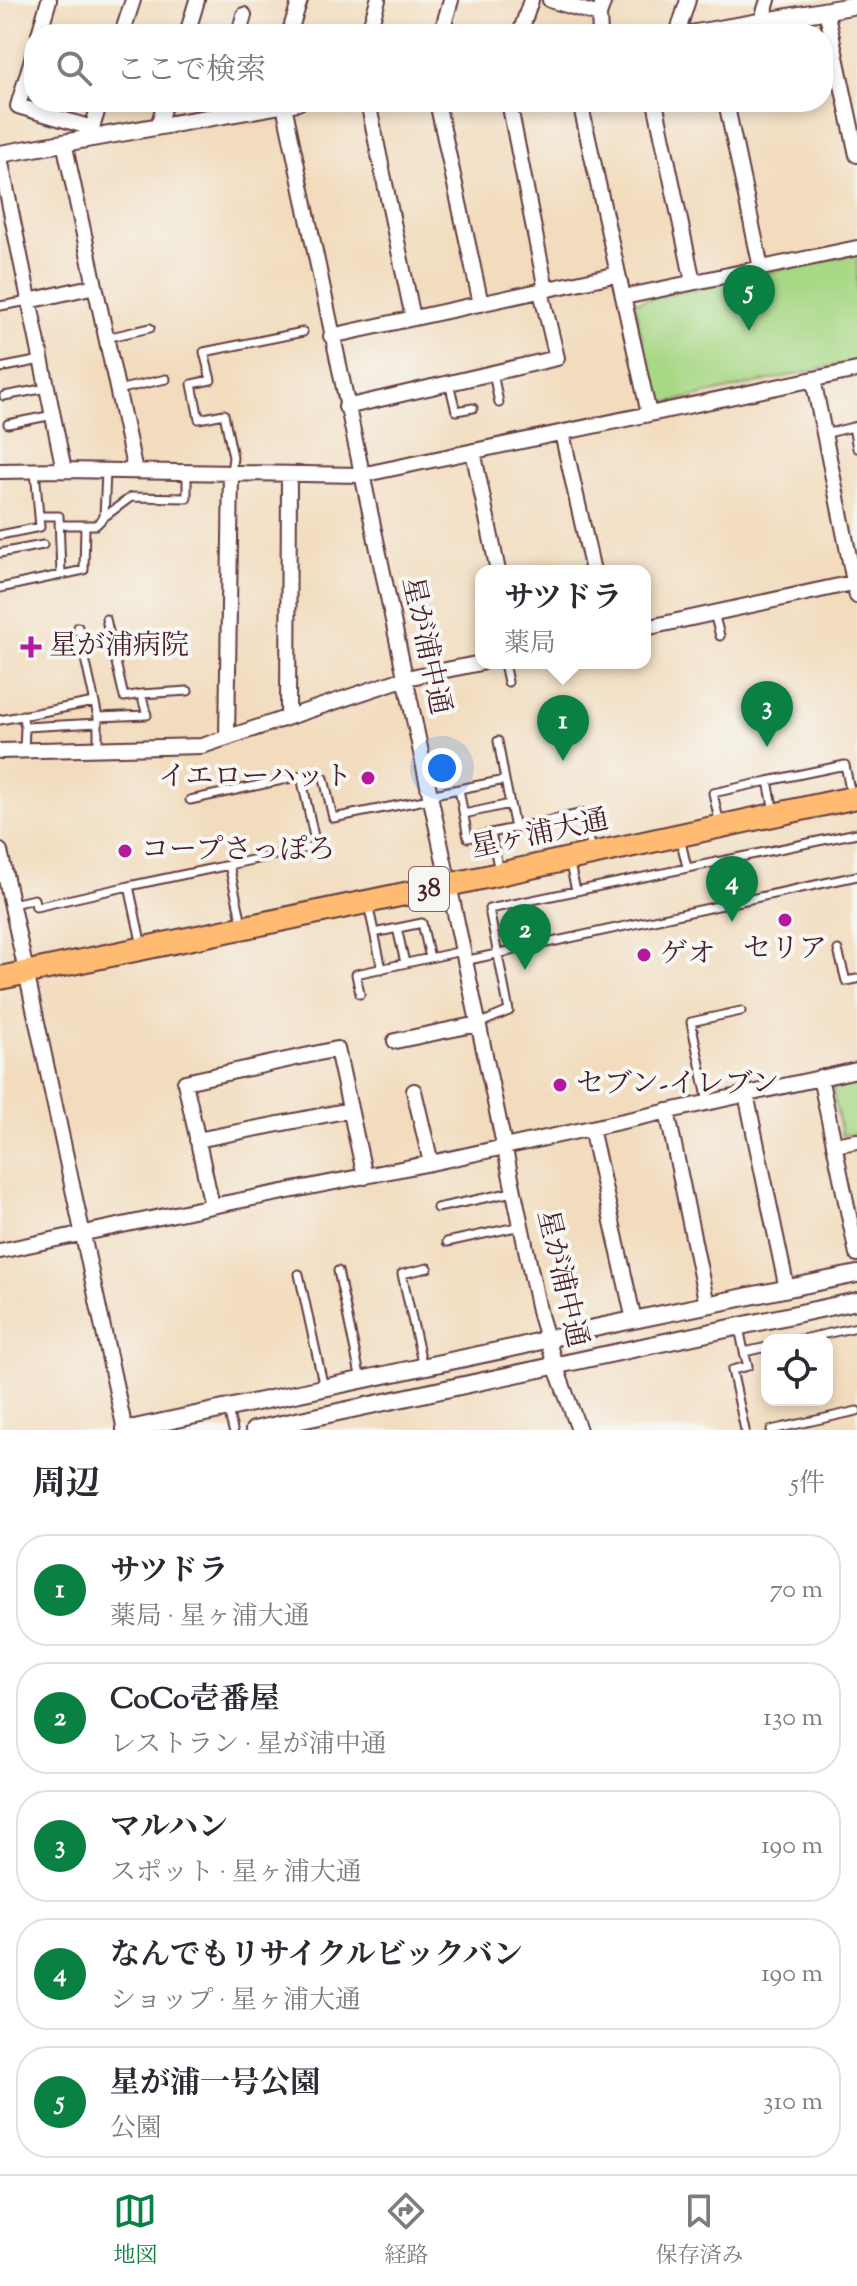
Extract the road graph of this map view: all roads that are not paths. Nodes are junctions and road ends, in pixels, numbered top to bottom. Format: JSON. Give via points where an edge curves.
{"nodes":[{"id":1,"x":49,"y":0,"type":"edge"},
{"id":2,"x":133,"y":0,"type":"edge"},
{"id":3,"x":197,"y":0,"type":"edge"},
{"id":4,"x":300,"y":0,"type":"edge"},
{"id":5,"x":378,"y":0,"type":"edge"},
{"id":6,"x":451,"y":0,"type":"edge"},
{"id":7,"x":531,"y":0,"type":"edge"},
{"id":8,"x":550,"y":0,"type":"edge"},
{"id":9,"x":688,"y":0,"type":"edge"},
{"id":10,"x":768,"y":0,"type":"edge"},
{"id":11,"x":857,"y":5,"type":"edge"},
{"id":12,"x":601,"y":7,"type":"edge"},
{"id":13,"x":826,"y":10,"type":"junction"},
{"id":14,"x":244,"y":15,"type":"dead end"},
{"id":15,"x":761,"y":22,"type":"junction"},
{"id":16,"x":42,"y":24,"type":"edge"},
{"id":17,"x":125,"y":24,"type":"edge"},
{"id":18,"x":190,"y":24,"type":"edge"},
{"id":19,"x":242,"y":24,"type":"edge"},
{"id":20,"x":292,"y":24,"type":"edge"},
{"id":21,"x":371,"y":24,"type":"edge"},
{"id":22,"x":444,"y":24,"type":"edge"},
{"id":23,"x":523,"y":24,"type":"edge"},
{"id":24,"x":680,"y":24,"type":"edge"},
{"id":25,"x":751,"y":24,"type":"edge"},
{"id":26,"x":827,"y":24,"type":"edge"},
{"id":27,"x":833,"y":55,"type":"edge"},
{"id":28,"x":839,"y":70,"type":"junction"},
{"id":29,"x":833,"y":71,"type":"edge"},
{"id":30,"x":24,"y":86,"type":"edge"},
{"id":31,"x":852,"y":104,"type":"edge"},
{"id":32,"x":24,"y":108,"type":"edge"},
{"id":33,"x":35,"y":112,"type":"edge"},
{"id":34,"x":98,"y":112,"type":"edge"},
{"id":35,"x":162,"y":112,"type":"edge"},
{"id":36,"x":207,"y":112,"type":"edge"},
{"id":37,"x":284,"y":112,"type":"edge"},
{"id":38,"x":370,"y":112,"type":"edge"},
{"id":39,"x":439,"y":112,"type":"edge"},
{"id":40,"x":511,"y":112,"type":"edge"},
{"id":41,"x":582,"y":112,"type":"edge"},
{"id":42,"x":657,"y":112,"type":"edge"},
{"id":43,"x":728,"y":112,"type":"edge"},
{"id":44,"x":158,"y":126,"type":"junction"},
{"id":45,"x":93,"y":133,"type":"junction"},
{"id":46,"x":64,"y":142,"type":"junction"},
{"id":47,"x":857,"y":155,"type":"edge"},
{"id":48,"x":0,"y":156,"type":"edge"},
{"id":49,"x":857,"y":248,"type":"edge"},
{"id":50,"x":761,"y":268,"type":"junction"},
{"id":51,"x":618,"y":274,"type":"junction"},
{"id":52,"x":693,"y":282,"type":"junction"},
{"id":53,"x":95,"y":286,"type":"junction"},
{"id":54,"x":543,"y":290,"type":"junction"},
{"id":55,"x":624,"y":297,"type":"junction"},
{"id":56,"x":29,"y":301,"type":"junction"},
{"id":57,"x":481,"y":304,"type":"junction"},
{"id":58,"x":0,"y":306,"type":"edge"},
{"id":59,"x":413,"y":318,"type":"junction"},
{"id":60,"x":150,"y":328,"type":"dead end"},
{"id":61,"x":303,"y":332,"type":"dead end"},
{"id":62,"x":331,"y":336,"type":"junction"},
{"id":63,"x":106,"y":338,"type":"junction"},
{"id":64,"x":41,"y":360,"type":"junction"},
{"id":65,"x":0,"y":368,"type":"edge"},
{"id":66,"x":857,"y":370,"type":"edge"},
{"id":67,"x":493,"y":373,"type":"junction"},
{"id":68,"x":166,"y":379,"type":"dead end"},
{"id":69,"x":813,"y":379,"type":"junction"},
{"id":70,"x":449,"y":383,"type":"junction"},
{"id":71,"x":47,"y":388,"type":"junction"},
{"id":72,"x":117,"y":390,"type":"junction"},
{"id":73,"x":4,"y":396,"type":"dead end"},
{"id":74,"x":499,"y":403,"type":"dead end"},
{"id":75,"x":346,"y":407,"type":"junction"},
{"id":76,"x":473,"y":408,"type":"dead end"},
{"id":77,"x":649,"y":414,"type":"junction"},
{"id":78,"x":53,"y":415,"type":"junction"},
{"id":79,"x":8,"y":424,"type":"dead end"},
{"id":80,"x":855,"y":427,"type":"edge"},
{"id":81,"x":562,"y":433,"type":"junction"},
{"id":82,"x":824,"y":434,"type":"junction"},
{"id":83,"x":857,"y":448,"type":"edge"},
{"id":84,"x":473,"y":451,"type":"junction"},
{"id":85,"x":35,"y":470,"type":"junction"},
{"id":86,"x":64,"y":470,"type":"junction"},
{"id":87,"x":106,"y":470,"type":"junction"},
{"id":88,"x":0,"y":471,"type":"edge"},
{"id":89,"x":135,"y":471,"type":"junction"},
{"id":90,"x":187,"y":472,"type":"junction"},
{"id":91,"x":231,"y":473,"type":"junction"},
{"id":92,"x":289,"y":474,"type":"junction"},
{"id":93,"x":361,"y":475,"type":"junction"},
{"id":94,"x":39,"y":516,"type":"junction"},
{"id":95,"x":104,"y":517,"type":"junction"},
{"id":96,"x":59,"y":525,"type":"junction"},
{"id":97,"x":85,"y":525,"type":"junction"},
{"id":98,"x":0,"y":535,"type":"edge"},
{"id":99,"x":43,"y":545,"type":"dead end"},
{"id":100,"x":0,"y":553,"type":"edge"},
{"id":101,"x":497,"y":565,"type":"edge"},
{"id":102,"x":592,"y":565,"type":"edge"},
{"id":103,"x":61,"y":575,"type":"junction"},
{"id":104,"x":856,"y":587,"type":"edge"},
{"id":105,"x":0,"y":588,"type":"edge"},
{"id":106,"x":714,"y":613,"type":"junction"},
{"id":107,"x":106,"y":619,"type":"dead end"},
{"id":108,"x":78,"y":627,"type":"dead end"},
{"id":109,"x":651,"y":627,"type":"edge"},
{"id":110,"x":720,"y":636,"type":"dead end"},
{"id":111,"x":475,"y":664,"type":"edge"},
{"id":112,"x":505,"y":669,"type":"edge"},
{"id":113,"x":406,"y":678,"type":"junction"},
{"id":114,"x":508,"y":682,"type":"dead end"},
{"id":115,"x":188,"y":691,"type":"dead end"},
{"id":116,"x":141,"y":694,"type":"junction"},
{"id":117,"x":94,"y":702,"type":"junction"},
{"id":118,"x":22,"y":715,"type":"junction"},
{"id":119,"x":288,"y":717,"type":"junction"},
{"id":120,"x":0,"y":720,"type":"edge"},
{"id":121,"x":98,"y":720,"type":"junction"},
{"id":122,"x":25,"y":727,"type":"junction"},
{"id":123,"x":227,"y":738,"type":"junction"},
{"id":124,"x":498,"y":741,"type":"dead end"},
{"id":125,"x":98,"y":749,"type":"junction"},
{"id":126,"x":0,"y":751,"type":"edge"},
{"id":127,"x":24,"y":751,"type":"junction"},
{"id":128,"x":324,"y":778,"type":"dead end"},
{"id":129,"x":505,"y":780,"type":"junction"},
{"id":130,"x":768,"y":781,"type":"junction"},
{"id":131,"x":459,"y":789,"type":"junction"},
{"id":132,"x":429,"y":797,"type":"junction"},
{"id":133,"x":854,"y":798,"type":"edge"},
{"id":134,"x":190,"y":800,"type":"dead end"},
{"id":135,"x":510,"y":804,"type":"junction"},
{"id":136,"x":464,"y":814,"type":"junction"},
{"id":137,"x":775,"y":815,"type":"junction"},
{"id":138,"x":720,"y":827,"type":"junction"},
{"id":139,"x":515,"y":828,"type":"junction"},
{"id":140,"x":491,"y":833,"type":"junction"},
{"id":141,"x":857,"y":833,"type":"edge"},
{"id":142,"x":680,"y":836,"type":"junction"},
{"id":143,"x":0,"y":851,"type":"edge"},
{"id":144,"x":592,"y":855,"type":"junction"},
{"id":145,"x":568,"y":860,"type":"junction"},
{"id":146,"x":229,"y":865,"type":"junction"},
{"id":147,"x":687,"y":867,"type":"junction"},
{"id":148,"x":499,"y":874,"type":"junction"},
{"id":149,"x":857,"y":876,"type":"edge"},
{"id":150,"x":448,"y":885,"type":"junction"},
{"id":151,"x":129,"y":886,"type":"junction"},
{"id":152,"x":576,"y":890,"type":"junction"},
{"id":153,"x":367,"y":902,"type":"junction"},
{"id":154,"x":12,"y":904,"type":"junction"},
{"id":155,"x":243,"y":928,"type":"junction"},
{"id":156,"x":397,"y":928,"type":"junction"},
{"id":157,"x":374,"y":933,"type":"junction"},
{"id":158,"x":143,"y":948,"type":"junction"},
{"id":159,"x":838,"y":950,"type":"dead end"},
{"id":160,"x":497,"y":954,"type":"junction"},
{"id":161,"x":463,"y":956,"type":"junction"},
{"id":162,"x":430,"y":958,"type":"junction"},
{"id":163,"x":405,"y":963,"type":"junction"},
{"id":164,"x":382,"y":969,"type":"junction"},
{"id":165,"x":27,"y":972,"type":"junction"},
{"id":166,"x":0,"y":978,"type":"edge"},
{"id":167,"x":857,"y":979,"type":"edge"},
{"id":168,"x":360,"y":994,"type":"dead end"},
{"id":169,"x":741,"y":1011,"type":"dead end"},
{"id":170,"x":478,"y":1024,"type":"junction"},
{"id":171,"x":395,"y":1041,"type":"dead end"},
{"id":172,"x":857,"y":1070,"type":"edge"},
{"id":173,"x":820,"y":1077,"type":"junction"},
{"id":174,"x":414,"y":1091,"type":"dead end"},
{"id":175,"x":746,"y":1094,"type":"junction"},
{"id":176,"x":708,"y":1102,"type":"junction"},
{"id":177,"x":350,"y":1110,"type":"junction"},
{"id":178,"x":667,"y":1111,"type":"junction"},
{"id":179,"x":591,"y":1128,"type":"junction"},
{"id":180,"x":197,"y":1140,"type":"junction"},
{"id":181,"x":857,"y":1141,"type":"edge"},
{"id":182,"x":834,"y":1145,"type":"junction"},
{"id":183,"x":504,"y":1148,"type":"junction"},
{"id":184,"x":431,"y":1163,"type":"junction"},
{"id":185,"x":365,"y":1177,"type":"junction"},
{"id":186,"x":514,"y":1192,"type":"junction"},
{"id":187,"x":212,"y":1206,"type":"junction"},
{"id":188,"x":437,"y":1208,"type":"dead end"},
{"id":189,"x":521,"y":1226,"type":"junction"},
{"id":190,"x":83,"y":1233,"type":"junction"},
{"id":191,"x":447,"y":1242,"type":"dead end"},
{"id":192,"x":0,"y":1251,"type":"edge"},
{"id":193,"x":857,"y":1254,"type":"edge"},
{"id":194,"x":428,"y":1268,"type":"dead end"},
{"id":195,"x":338,"y":1271,"type":"dead end"},
{"id":196,"x":299,"y":1274,"type":"dead end"},
{"id":197,"x":857,"y":1274,"type":"edge"},
{"id":198,"x":787,"y":1289,"type":"junction"},
{"id":199,"x":857,"y":1301,"type":"edge"},
{"id":200,"x":707,"y":1305,"type":"junction"},
{"id":201,"x":634,"y":1320,"type":"junction"},
{"id":202,"x":739,"y":1326,"type":"junction"},
{"id":203,"x":857,"y":1327,"type":"edge"},
{"id":204,"x":825,"y":1334,"type":"edge"},
{"id":205,"x":547,"y":1338,"type":"junction"},
{"id":206,"x":761,"y":1348,"type":"edge"},
{"id":207,"x":744,"y":1352,"type":"junction"},
{"id":208,"x":555,"y":1365,"type":"junction"},
{"id":209,"x":423,"y":1367,"type":"junction"},
{"id":210,"x":361,"y":1380,"type":"junction"},
{"id":211,"x":324,"y":1388,"type":"junction"},
{"id":212,"x":228,"y":1408,"type":"junction"},
{"id":213,"x":857,"y":1411,"type":"edge"},
{"id":214,"x":125,"y":1430,"type":"edge"},
{"id":215,"x":233,"y":1430,"type":"edge"},
{"id":216,"x":254,"y":1430,"type":"edge"},
{"id":217,"x":579,"y":1430,"type":"edge"},
{"id":218,"x":745,"y":1430,"type":"edge"},
{"id":219,"x":771,"y":1430,"type":"edge"}],
"edges":[{"from":1,"to":16,"type":"street"},
{"from":2,"to":17,"type":"street"},
{"from":3,"to":18,"type":"street"},
{"from":4,"to":20,"type":"street"},
{"from":5,"to":21,"type":"street"},
{"from":6,"to":22,"type":"street"},
{"from":7,"to":23,"type":"street"},
{"from":8,"to":12,"type":"street"},
{"from":9,"to":24,"type":"street"},
{"from":10,"to":15,"type":"street"},
{"from":11,"to":13,"type":"street"},
{"from":13,"to":15,"type":"street"},
{"from":13,"to":26,"type":"street"},
{"from":14,"to":19,"type":"street"},
{"from":15,"to":25,"type":"street"},
{"from":27,"to":28,"type":"street"},
{"from":28,"to":29,"type":"lane"},
{"from":28,"to":31,"type":"street"},
{"from":30,"to":32,"type":"street","via":[[18,106]]},
{"from":31,"to":47,"type":"street"},
{"from":33,"to":45,"type":"street"},
{"from":34,"to":45,"type":"street"},
{"from":35,"to":44,"type":"street"},
{"from":36,"to":44,"type":"street"},
{"from":37,"to":62,"type":"street","name":"星が浦中通"},
{"from":38,"to":59,"type":"street"},
{"from":39,"to":57,"type":"street"},
{"from":40,"to":54,"type":"street"},
{"from":41,"to":51,"type":"street"},
{"from":42,"to":52,"type":"street"},
{"from":43,"to":50,"type":"street"},
{"from":44,"to":45,"type":"street"},
{"from":45,"to":46,"type":"street"},
{"from":46,"to":48,"type":"street"},
{"from":46,"to":53,"type":"street"},
{"from":48,"to":56,"type":"street"},
{"from":49,"to":50,"type":"street"},
{"from":50,"to":52,"type":"street"},
{"from":51,"to":54,"type":"street"},
{"from":51,"to":55,"type":"street"},
{"from":52,"to":55,"type":"street"},
{"from":53,"to":56,"type":"street"},
{"from":53,"to":63,"type":"street"},
{"from":54,"to":57,"type":"street"},
{"from":54,"to":67,"type":"street","via":[[557,358]]},
{"from":55,"to":77,"type":"street"},
{"from":56,"to":58,"type":"lane"},
{"from":56,"to":64,"type":"street"},
{"from":57,"to":59,"type":"street"},
{"from":59,"to":62,"type":"street"},
{"from":60,"to":63,"type":"lane"},
{"from":61,"to":91,"type":"lane","via":[[204,352],[211,380],[192,384],[199,419],[224,414]]},
{"from":62,"to":75,"type":"street","name":"星が浦中通"},
{"from":63,"to":72,"type":"street"},
{"from":64,"to":65,"type":"lane"},
{"from":64,"to":71,"type":"street"},
{"from":66,"to":69,"type":"street"},
{"from":67,"to":70,"type":"street"},
{"from":67,"to":74,"type":"lane"},
{"from":68,"to":72,"type":"lane"},
{"from":69,"to":77,"type":"street"},
{"from":69,"to":82,"type":"street"},
{"from":70,"to":75,"type":"street"},
{"from":70,"to":76,"type":"lane","via":[[456,411]]},
{"from":71,"to":73,"type":"lane"},
{"from":71,"to":78,"type":"street"},
{"from":72,"to":89,"type":"street"},
{"from":75,"to":93,"type":"street","name":"星が浦中通"},
{"from":77,"to":81,"type":"street"},
{"from":78,"to":79,"type":"lane"},
{"from":78,"to":86,"type":"street"},
{"from":80,"to":82,"type":"lane"},
{"from":80,"to":83,"type":"lane"},
{"from":81,"to":84,"type":"street"},
{"from":81,"to":102,"type":"street"},
{"from":82,"to":104,"type":"street"},
{"from":84,"to":93,"type":"street"},
{"from":84,"to":101,"type":"street"},
{"from":85,"to":86,"type":"street"},
{"from":85,"to":88,"type":"street"},
{"from":85,"to":94,"type":"lane"},
{"from":86,"to":87,"type":"street"},
{"from":87,"to":89,"type":"street"},
{"from":87,"to":95,"type":"lane"},
{"from":89,"to":90,"type":"street"},
{"from":90,"to":91,"type":"street"},
{"from":90,"to":95,"type":"lane","via":[[187,498],[131,497]]},
{"from":91,"to":92,"type":"street"},
{"from":91,"to":123,"type":"street"},
{"from":92,"to":93,"type":"street"},
{"from":92,"to":119,"type":"street"},
{"from":93,"to":113,"type":"street","name":"星が浦中通"},
{"from":94,"to":96,"type":"lane","via":[[59,516]]},
{"from":94,"to":98,"type":"lane","via":[[40,527]]},
{"from":95,"to":97,"type":"lane","via":[[96,525]]},
{"from":96,"to":97,"type":"lane"},
{"from":96,"to":103,"type":"lane"},
{"from":97,"to":103,"type":"lane","via":[[84,570]]},
{"from":99,"to":100,"type":"lane"},
{"from":103,"to":105,"type":"lane"},
{"from":104,"to":106,"type":"street"},
{"from":106,"to":109,"type":"street"},
{"from":106,"to":110,"type":"lane"},
{"from":107,"to":116,"type":"lane","via":[[124,697]]},
{"from":108,"to":117,"type":"lane"},
{"from":111,"to":113,"type":"street"},
{"from":112,"to":114,"type":"lane"},
{"from":113,"to":119,"type":"street"},
{"from":113,"to":132,"type":"street","name":"星が浦中通"},
{"from":115,"to":116,"type":"lane"},
{"from":116,"to":121,"type":"lane","via":[[147,715]]},
{"from":117,"to":118,"type":"lane"},
{"from":117,"to":121,"type":"lane"},
{"from":118,"to":120,"type":"lane"},
{"from":118,"to":122,"type":"lane"},
{"from":119,"to":123,"type":"street"},
{"from":121,"to":122,"type":"lane"},
{"from":121,"to":125,"type":"lane"},
{"from":122,"to":127,"type":"lane"},
{"from":123,"to":125,"type":"street","via":[[202,746]]},
{"from":124,"to":129,"type":"lane"},
{"from":125,"to":127,"type":"street"},
{"from":126,"to":127,"type":"street"},
{"from":128,"to":132,"type":"lane","via":[[333,818]]},
{"from":129,"to":131,"type":"lane"},
{"from":129,"to":135,"type":"lane"},
{"from":130,"to":133,"type":"lane","via":[[845,765]]},
{"from":130,"to":137,"type":"lane"},
{"from":130,"to":138,"type":"lane","via":[[713,793]]},
{"from":131,"to":132,"type":"lane"},
{"from":131,"to":136,"type":"lane"},
{"from":132,"to":150,"type":"street","name":"星が浦中通"},
{"from":133,"to":137,"type":"highway","name":"星ヶ浦大通","number":"38"},
{"from":134,"to":146,"type":"lane","via":[[301,776],[316,846]]},
{"from":135,"to":136,"type":"lane"},
{"from":135,"to":139,"type":"lane"},
{"from":136,"to":140,"type":"lane","via":[[468,838]]},
{"from":137,"to":138,"type":"highway","name":"星ヶ浦大通","number":"38"},
{"from":138,"to":142,"type":"highway","name":"星ヶ浦大通","number":"38"},
{"from":139,"to":140,"type":"lane"},
{"from":139,"to":144,"type":"lane","via":[[584,813]]},
{"from":140,"to":148,"type":"lane"},
{"from":141,"to":147,"type":"lane"},
{"from":142,"to":144,"type":"highway","name":"星ヶ浦大通","number":"38"},
{"from":142,"to":147,"type":"lane"},
{"from":143,"to":154,"type":"street"},
{"from":144,"to":145,"type":"highway","name":"星ヶ浦大通","number":"38"},
{"from":145,"to":148,"type":"highway","name":"星ヶ浦大通","number":"38"},
{"from":145,"to":152,"type":"lane"},
{"from":146,"to":151,"type":"lane"},
{"from":146,"to":155,"type":"lane"},
{"from":147,"to":152,"type":"lane"},
{"from":148,"to":150,"type":"highway","name":"星ヶ浦大通","number":"38"},
{"from":149,"to":160,"type":"lane"},
{"from":150,"to":153,"type":"highway","name":"星ヶ浦大通","number":"38"},
{"from":150,"to":161,"type":"street","name":"星が浦中通"},
{"from":151,"to":154,"type":"lane","via":[[36,907],[34,899]]},
{"from":151,"to":158,"type":"lane"},
{"from":152,"to":160,"type":"lane","via":[[489,909]]},
{"from":153,"to":155,"type":"highway","name":"星ヶ浦大通","number":"38"},
{"from":153,"to":157,"type":"lane"},
{"from":154,"to":165,"type":"street"},
{"from":155,"to":158,"type":"highway","name":"星ヶ浦大通","number":"38"},
{"from":156,"to":157,"type":"lane"},
{"from":156,"to":162,"type":"lane","via":[[422,923]]},
{"from":156,"to":163,"type":"lane"},
{"from":157,"to":164,"type":"lane"},
{"from":158,"to":165,"type":"highway","name":"星ヶ浦大通","number":"38"},
{"from":159,"to":167,"type":"lane","via":[[846,981]]},
{"from":160,"to":161,"type":"lane"},
{"from":160,"to":170,"type":"lane","via":[[509,1011]]},
{"from":161,"to":162,"type":"lane"},
{"from":161,"to":170,"type":"street","name":"星が浦中通"},
{"from":162,"to":163,"type":"lane"},
{"from":163,"to":164,"type":"lane"},
{"from":164,"to":168,"type":"lane","via":[[356,974]]},
{"from":165,"to":166,"type":"highway","name":"星ヶ浦大通","number":"38"},
{"from":165,"to":190,"type":"street"},
{"from":169,"to":176,"type":"lane","via":[[691,1022]]},
{"from":170,"to":171,"type":"street"},
{"from":170,"to":183,"type":"street","name":"星が浦中通"},
{"from":172,"to":173,"type":"street"},
{"from":173,"to":175,"type":"street"},
{"from":173,"to":182,"type":"street"},
{"from":174,"to":184,"type":"street"},
{"from":175,"to":176,"type":"street"},
{"from":175,"to":198,"type":"street"},
{"from":176,"to":178,"type":"street"},
{"from":177,"to":180,"type":"street"},
{"from":177,"to":180,"type":"street","via":[[337,1049],[185,1082]]},
{"from":177,"to":185,"type":"street"},
{"from":178,"to":179,"type":"street"},
{"from":178,"to":200,"type":"street"},
{"from":179,"to":183,"type":"street"},
{"from":179,"to":201,"type":"street"},
{"from":180,"to":187,"type":"street"},
{"from":181,"to":182,"type":"street"},
{"from":182,"to":193,"type":"street"},
{"from":183,"to":184,"type":"street"},
{"from":183,"to":186,"type":"street","name":"星が浦中通"},
{"from":184,"to":185,"type":"street"},
{"from":185,"to":187,"type":"street"},
{"from":186,"to":188,"type":"lane"},
{"from":186,"to":189,"type":"street","name":"星が浦中通"},
{"from":187,"to":190,"type":"street"},
{"from":189,"to":191,"type":"lane"},
{"from":189,"to":205,"type":"street","name":"星が浦中通"},
{"from":190,"to":192,"type":"street"},
{"from":190,"to":214,"type":"street"},
{"from":194,"to":209,"type":"lane","via":[[402,1274]]},
{"from":195,"to":210,"type":"lane"},
{"from":196,"to":211,"type":"lane"},
{"from":197,"to":198,"type":"street"},
{"from":198,"to":200,"type":"street"},
{"from":199,"to":202,"type":"street"},
{"from":200,"to":201,"type":"street"},
{"from":201,"to":205,"type":"street"},
{"from":202,"to":207,"type":"lane"},
{"from":202,"to":208,"type":"street"},
{"from":203,"to":204,"type":"lane"},
{"from":205,"to":208,"type":"street","name":"星が浦中通"},
{"from":205,"to":209,"type":"street"},
{"from":206,"to":207,"type":"lane"},
{"from":207,"to":218,"type":"lane","via":[[748,1366],[732,1370]]},
{"from":208,"to":216,"type":"street"},
{"from":208,"to":217,"type":"street","name":"星が浦中通"},
{"from":209,"to":210,"type":"street"},
{"from":210,"to":211,"type":"street"},
{"from":211,"to":212,"type":"street"},
{"from":212,"to":214,"type":"street"},
{"from":212,"to":215,"type":"lane"},
{"from":213,"to":219,"type":"lane"}]}
